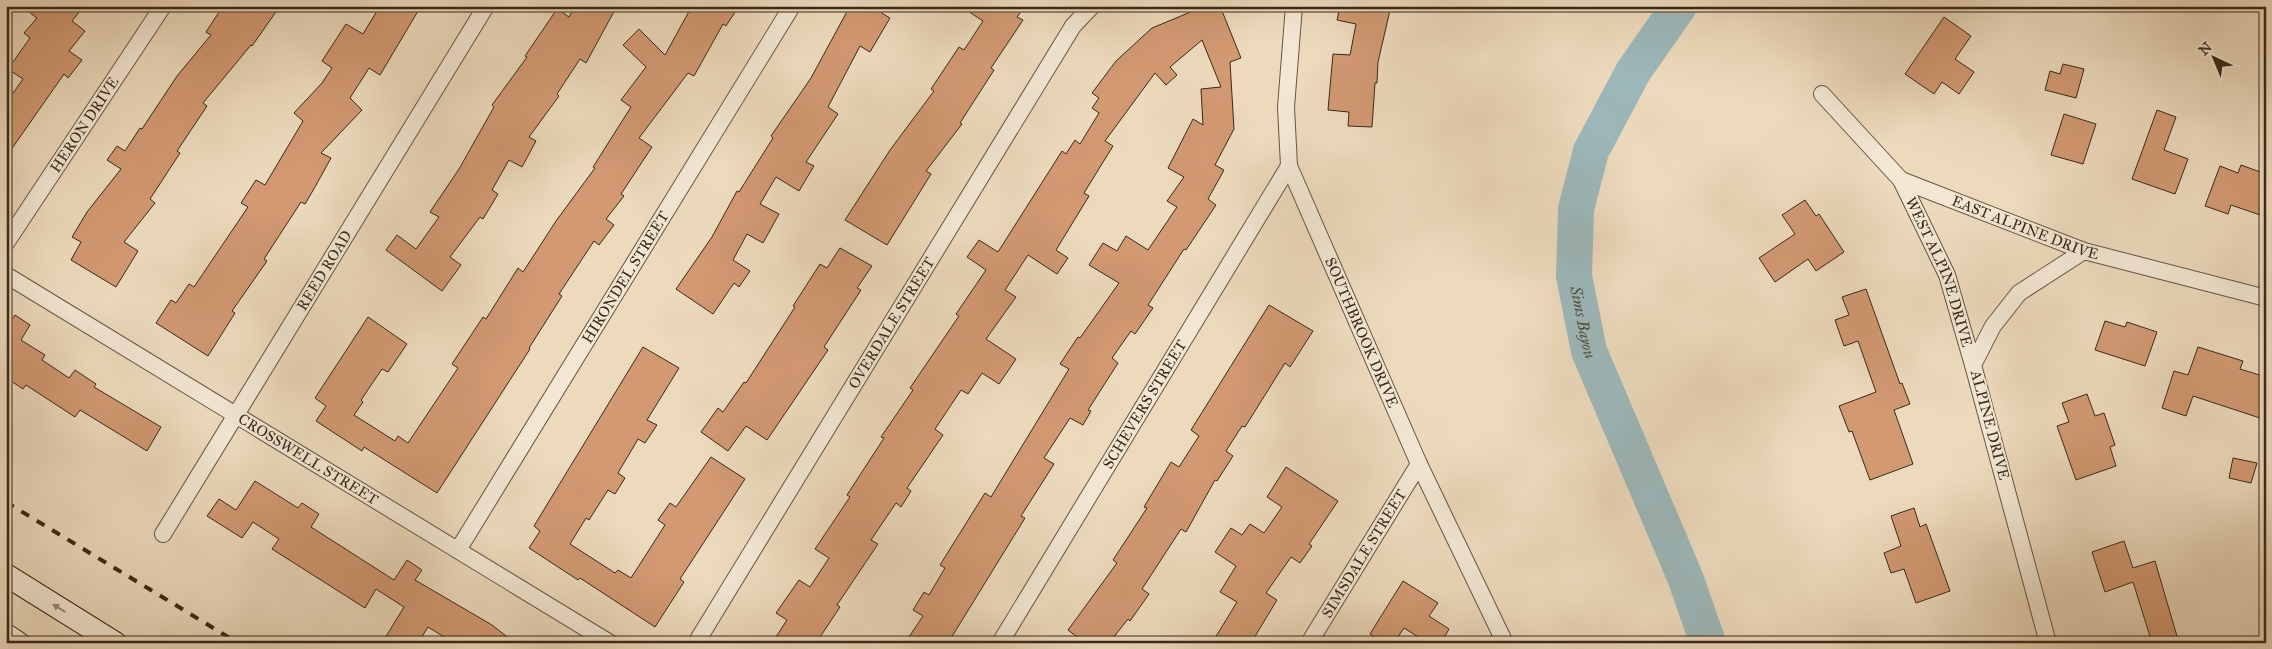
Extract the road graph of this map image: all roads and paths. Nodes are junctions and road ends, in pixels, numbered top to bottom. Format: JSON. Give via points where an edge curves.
{"nodes":[{"id":1,"x":163,"y":6,"type":"edge"},
{"id":2,"x":486,"y":6,"type":"edge"},
{"id":3,"x":792,"y":6,"type":"edge"},
{"id":4,"x":1092,"y":6,"type":"edge"},
{"id":5,"x":1294,"y":6,"type":"edge"},
{"id":6,"x":1822,"y":94,"type":"dead end"},
{"id":7,"x":1289,"y":166,"type":"junction"},
{"id":8,"x":1901,"y":180,"type":"junction"},
{"id":9,"x":6,"y":243,"type":"edge"},
{"id":10,"x":2084,"y":251,"type":"junction"},
{"id":11,"x":6,"y":274,"type":"edge"},
{"id":12,"x":2266,"y":298,"type":"edge"},
{"id":13,"x":1973,"y":365,"type":"junction"},
{"id":14,"x":236,"y":414,"type":"junction"},
{"id":15,"x":1419,"y":464,"type":"junction"},
{"id":16,"x":163,"y":534,"type":"dead end"},
{"id":17,"x":458,"y":550,"type":"junction"},
{"id":18,"x":6,"y":575,"type":"edge"},
{"id":19,"x":6,"y":636,"type":"edge"},
{"id":20,"x":104,"y":640,"type":"edge"},
{"id":21,"x":18,"y":643,"type":"edge"},
{"id":22,"x":610,"y":643,"type":"edge"},
{"id":23,"x":696,"y":643,"type":"edge"},
{"id":24,"x":1000,"y":643,"type":"edge"},
{"id":25,"x":1309,"y":643,"type":"edge"},
{"id":26,"x":1505,"y":643,"type":"edge"},
{"id":27,"x":2048,"y":643,"type":"edge"}],
"edges":[{"from":1,"to":9,"type":"street","name":"HERON DRIVE"},
{"from":2,"to":14,"type":"street","name":"REED ROAD"},
{"from":3,"to":17,"type":"street","name":"HIRONDEL STREET"},
{"from":4,"to":23,"type":"street","name":"OVERDALE STREET","via":[[1072,26]]},
{"from":5,"to":7,"type":"street","name":"SOUTHBROOK DRIVE","via":[[1286,107]]},
{"from":6,"to":8,"type":"street","name":"EAST ALPINE DRIVE"},
{"from":7,"to":15,"type":"street","name":"SOUTHBROOK DRIVE"},
{"from":7,"to":24,"type":"street","name":"SCHEVERS STREET"},
{"from":8,"to":10,"type":"street","name":"EAST ALPINE DRIVE"},
{"from":8,"to":13,"type":"street","name":"WEST ALPINE DRIVE","via":[[1947,275]]},
{"from":10,"to":12,"type":"street","name":"EAST ALPINE DRIVE"},
{"from":10,"to":13,"type":"street","name":"ALPINE DRIVE","via":[[2019,292],[1993,326]]},
{"from":11,"to":14,"type":"street","name":"CROSSWELL STREET"},
{"from":13,"to":27,"type":"street","name":"ALPINE DRIVE"},
{"from":14,"to":16,"type":"street","name":"REED ROAD"},
{"from":14,"to":17,"type":"street","name":"CROSSWELL STREET"},
{"from":15,"to":25,"type":"street","name":"SIMSDALE STREET"},
{"from":15,"to":26,"type":"street","name":"SOUTHBROOK DRIVE"},
{"from":17,"to":22,"type":"street","name":"CROSSWELL STREET"},
{"from":20,"to":18,"type":"main road","one_way":true},
{"from":19,"to":21,"type":"main road"}]}
